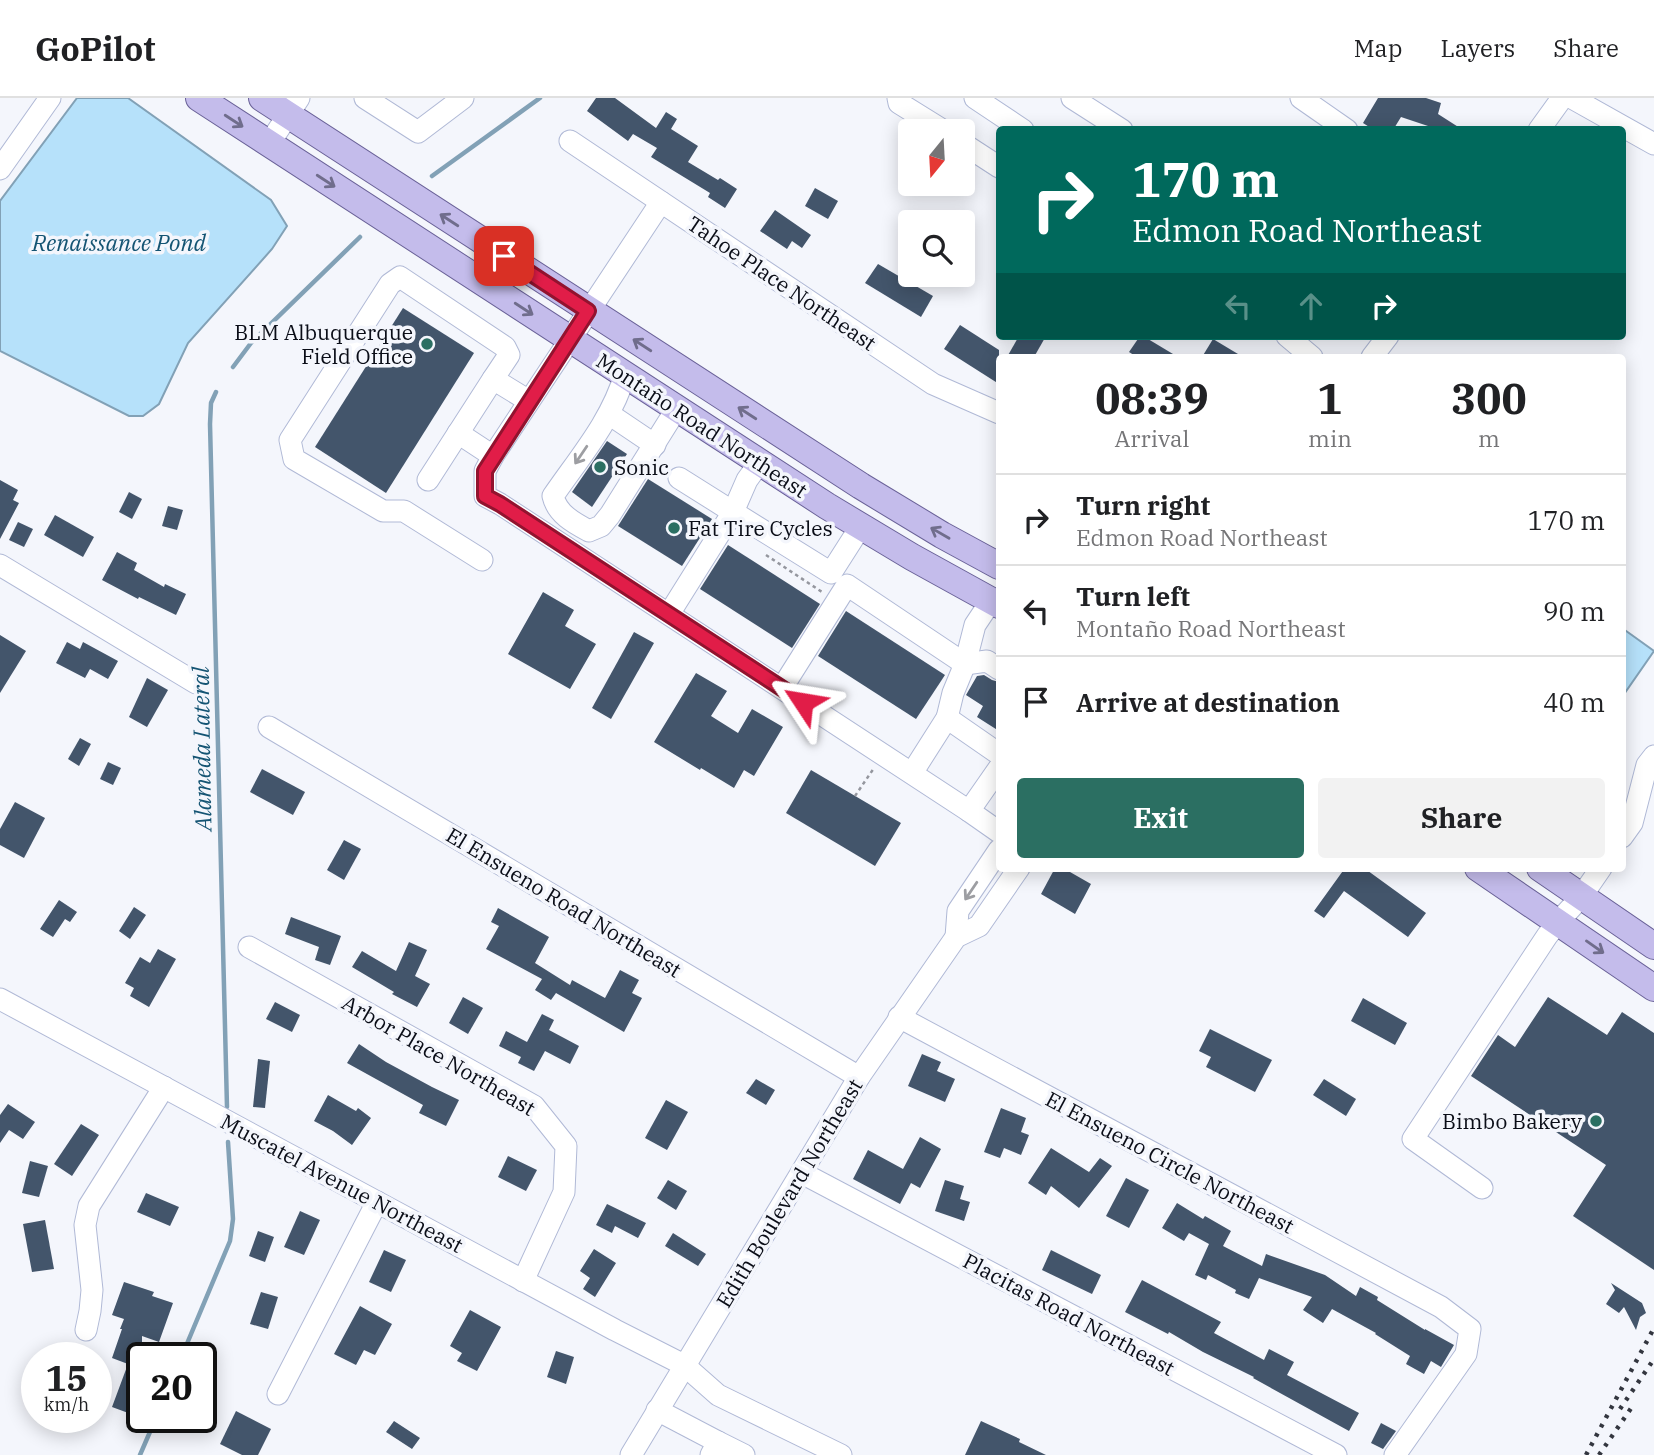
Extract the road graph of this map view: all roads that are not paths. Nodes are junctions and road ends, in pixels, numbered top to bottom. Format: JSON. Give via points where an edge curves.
{"nodes":[{"id":1,"x":50,"y":98,"type":"edge"},
{"id":2,"x":199,"y":98,"type":"edge"},
{"id":3,"x":262,"y":98,"type":"edge"},
{"id":4,"x":365,"y":98,"type":"edge"},
{"id":5,"x":463,"y":98,"type":"edge"},
{"id":6,"x":898,"y":98,"type":"edge"},
{"id":7,"x":975,"y":98,"type":"edge"},
{"id":8,"x":1072,"y":98,"type":"edge"},
{"id":9,"x":1301,"y":98,"type":"edge"},
{"id":10,"x":1562,"y":98,"type":"edge"},
{"id":11,"x":1572,"y":98,"type":"edge"},
{"id":12,"x":293,"y":106,"type":"edge"},
{"id":13,"x":925,"y":119,"type":"edge"},
{"id":14,"x":1017,"y":126,"type":"edge"},
{"id":15,"x":1116,"y":126,"type":"edge"},
{"id":16,"x":1341,"y":126,"type":"edge"},
{"id":17,"x":1542,"y":126,"type":"edge"},
{"id":18,"x":1622,"y":126,"type":"edge"},
{"id":19,"x":1626,"y":128,"type":"edge"},
{"id":20,"x":570,"y":141,"type":"dead end"},
{"id":21,"x":269,"y":144,"type":"junction"},
{"id":22,"x":1654,"y":144,"type":"edge"},
{"id":23,"x":975,"y":151,"type":"edge"},
{"id":24,"x":996,"y":165,"type":"edge"},
{"id":25,"x":1,"y":167,"type":"edge"},
{"id":26,"x":661,"y":201,"type":"junction"},
{"id":27,"x":588,"y":311,"type":"junction"},
{"id":28,"x":570,"y":339,"type":"junction"},
{"id":29,"x":1292,"y":340,"type":"edge"},
{"id":30,"x":1385,"y":340,"type":"edge"},
{"id":31,"x":1308,"y":354,"type":"edge"},
{"id":32,"x":1374,"y":354,"type":"edge"},
{"id":33,"x":625,"y":374,"type":"junction"},
{"id":34,"x":493,"y":379,"type":"junction"},
{"id":35,"x":529,"y":401,"type":"junction"},
{"id":36,"x":677,"y":408,"type":"junction"},
{"id":37,"x":996,"y":412,"type":"edge"},
{"id":38,"x":609,"y":414,"type":"junction"},
{"id":39,"x":458,"y":433,"type":"junction"},
{"id":40,"x":655,"y":445,"type":"junction"},
{"id":41,"x":494,"y":456,"type":"junction"},
{"id":42,"x":760,"y":462,"type":"junction"},
{"id":43,"x":679,"y":478,"type":"dead end"},
{"id":44,"x":428,"y":480,"type":"dead end"},
{"id":45,"x":733,"y":512,"type":"junction"},
{"id":46,"x":861,"y":526,"type":"junction"},
{"id":47,"x":482,"y":560,"type":"dead end"},
{"id":48,"x":996,"y":564,"type":"edge"},
{"id":49,"x":0,"y":565,"type":"edge"},
{"id":50,"x":995,"y":603,"type":"edge"},
{"id":51,"x":669,"y":614,"type":"junction"},
{"id":52,"x":965,"y":664,"type":"junction"},
{"id":53,"x":996,"y":667,"type":"edge"},
{"id":54,"x":196,"y":683,"type":"dead end"},
{"id":55,"x":782,"y":688,"type":"junction"},
{"id":56,"x":947,"y":718,"type":"junction"},
{"id":57,"x":269,"y":727,"type":"dead end"},
{"id":58,"x":996,"y":752,"type":"edge"},
{"id":59,"x":1654,"y":756,"type":"edge"},
{"id":60,"x":996,"y":772,"type":"edge"},
{"id":61,"x":912,"y":773,"type":"junction"},
{"id":62,"x":1647,"y":798,"type":"edge"},
{"id":63,"x":969,"y":811,"type":"junction"},
{"id":64,"x":996,"y":830,"type":"edge"},
{"id":65,"x":1626,"y":831,"type":"edge"},
{"id":66,"x":996,"y":854,"type":"edge"},
{"id":67,"x":1016,"y":872,"type":"edge"},
{"id":68,"x":1484,"y":872,"type":"edge"},
{"id":69,"x":1546,"y":872,"type":"edge"},
{"id":70,"x":1598,"y":872,"type":"edge"},
{"id":71,"x":1581,"y":897,"type":"junction"},
{"id":72,"x":1558,"y":922,"type":"junction"},
{"id":73,"x":956,"y":937,"type":"junction"},
{"id":74,"x":1654,"y":946,"type":"edge"},
{"id":75,"x":249,"y":947,"type":"dead end"},
{"id":76,"x":1654,"y":988,"type":"edge"},
{"id":77,"x":0,"y":999,"type":"edge"},
{"id":78,"x":899,"y":1017,"type":"junction"},
{"id":79,"x":859,"y":1077,"type":"junction"},
{"id":80,"x":164,"y":1087,"type":"junction"},
{"id":81,"x":802,"y":1173,"type":"junction"},
{"id":82,"x":1482,"y":1188,"type":"dead end"},
{"id":83,"x":377,"y":1202,"type":"junction"},
{"id":84,"x":523,"y":1281,"type":"junction"},
{"id":85,"x":86,"y":1330,"type":"dead end"},
{"id":86,"x":684,"y":1365,"type":"junction"},
{"id":87,"x":278,"y":1395,"type":"dead end"},
{"id":88,"x":657,"y":1410,"type":"junction"},
{"id":89,"x":714,"y":1449,"type":"edge"},
{"id":90,"x":631,"y":1455,"type":"edge"},
{"id":91,"x":744,"y":1455,"type":"edge"},
{"id":92,"x":841,"y":1455,"type":"edge"},
{"id":93,"x":1336,"y":1455,"type":"edge"},
{"id":94,"x":1395,"y":1455,"type":"edge"}],
"edges":[{"from":1,"to":25,"type":"street"},
{"from":2,"to":21,"type":"main road","name":"Montaño Road Northeast","one_way":true},
{"from":3,"to":12,"type":"main road","name":"Montaño Road Northeast"},
{"from":4,"to":5,"type":"street","via":[[418,132]]},
{"from":6,"to":13,"type":"street"},
{"from":7,"to":14,"type":"street"},
{"from":8,"to":15,"type":"street"},
{"from":9,"to":16,"type":"street"},
{"from":10,"to":17,"type":"street"},
{"from":11,"to":18,"type":"street"},
{"from":12,"to":21,"type":"street"},
{"from":27,"to":12,"type":"main road","name":"Montaño Road Northeast","one_way":true},
{"from":19,"to":22,"type":"street"},
{"from":20,"to":26,"type":"street","name":"Tahoe Place Northeast"},
{"from":21,"to":28,"type":"main road","name":"Montaño Road Northeast","one_way":true},
{"from":23,"to":24,"type":"street"},
{"from":26,"to":27,"type":"street"},
{"from":26,"to":37,"type":"street","name":"Tahoe Place Northeast","via":[[933,384]]},
{"from":27,"to":28,"type":"street"},
{"from":48,"to":27,"type":"main road","name":"Montaño Road Northeast","one_way":true,"via":[[861,486]]},
{"from":28,"to":33,"type":"main road","name":"Montaño Road Northeast"},
{"from":28,"to":35,"type":"street"},
{"from":29,"to":31,"type":"street"},
{"from":30,"to":32,"type":"street"},
{"from":33,"to":36,"type":"main road","name":"Montaño Road Northeast"},
{"from":33,"to":38,"type":"street"},
{"from":34,"to":35,"type":"street"},
{"from":34,"to":39,"type":"street"},
{"from":34,"to":47,"type":"street","via":[[509,355],[505,347],[400,278],[390,284],[290,440],[294,459],[383,511],[404,511]]},
{"from":35,"to":41,"type":"street"},
{"from":36,"to":40,"type":"street"},
{"from":36,"to":42,"type":"main road","name":"Montaño Road Northeast"},
{"from":38,"to":40,"type":"street"},
{"from":38,"to":40,"type":"street","one_way":true,"via":[[553,496],[556,507],[572,522],[589,531],[601,526]]},
{"from":39,"to":41,"type":"street"},
{"from":39,"to":44,"type":"street"},
{"from":41,"to":51,"type":"street","via":[[485,471],[485,496]]},
{"from":42,"to":45,"type":"street"},
{"from":42,"to":46,"type":"main road","name":"Montaño Road Northeast"},
{"from":43,"to":45,"type":"street"},
{"from":45,"to":46,"type":"street","via":[[831,573]]},
{"from":45,"to":51,"type":"street"},
{"from":46,"to":50,"type":"main road","name":"Montaño Road Northeast"},
{"from":49,"to":54,"type":"street"},
{"from":50,"to":52,"type":"street","via":[[975,625]]},
{"from":51,"to":55,"type":"street"},
{"from":52,"to":53,"type":"street","via":[[987,661]]},
{"from":52,"to":55,"type":"street","via":[[848,585]]},
{"from":52,"to":56,"type":"street"},
{"from":55,"to":61,"type":"street"},
{"from":56,"to":58,"type":"street"},
{"from":56,"to":61,"type":"street"},
{"from":57,"to":79,"type":"street","name":"El Ensueno Road Northeast"},
{"from":59,"to":62,"type":"street","via":[[1647,765]]},
{"from":60,"to":63,"type":"street"},
{"from":61,"to":63,"type":"street"},
{"from":62,"to":65,"type":"street"},
{"from":63,"to":64,"type":"street"},
{"from":66,"to":73,"type":"street","name":"Edith Boulevard Northeast","one_way":true,"via":[[958,911]]},
{"from":67,"to":73,"type":"street","name":"Edith Boulevard Northeast","via":[[979,926]]},
{"from":68,"to":72,"type":"main road"},
{"from":69,"to":71,"type":"main road"},
{"from":70,"to":71,"type":"street"},
{"from":71,"to":72,"type":"street"},
{"from":71,"to":74,"type":"main road"},
{"from":72,"to":76,"type":"main road","one_way":true},
{"from":72,"to":82,"type":"street","via":[[1413,1139]]},
{"from":73,"to":78,"type":"street","name":"Edith Boulevard Northeast"},
{"from":75,"to":84,"type":"street","name":"Arbor Place Northeast","via":[[534,1106],[566,1146],[564,1192]]},
{"from":77,"to":80,"type":"street","name":"Muscatel Avenue Northeast"},
{"from":78,"to":79,"type":"street","name":"Edith Boulevard Northeast"},
{"from":78,"to":94,"type":"street","name":"El Ensueno Circle Northeast","via":[[1441,1307],[1470,1329],[1466,1354]]},
{"from":79,"to":81,"type":"street","name":"Edith Boulevard Northeast"},
{"from":80,"to":83,"type":"street","name":"Muscatel Avenue Northeast"},
{"from":80,"to":85,"type":"street","via":[[89,1206],[85,1225],[92,1290]]},
{"from":81,"to":86,"type":"street","name":"Edith Boulevard Northeast"},
{"from":81,"to":93,"type":"street","name":"Placitas Road Northeast"},
{"from":83,"to":84,"type":"street","name":"Muscatel Avenue Northeast"},
{"from":83,"to":87,"type":"street"},
{"from":84,"to":86,"type":"street","name":"Muscatel Avenue Northeast"},
{"from":86,"to":88,"type":"street","name":"Edith Boulevard Northeast"},
{"from":86,"to":92,"type":"street","name":"Muscatel Avenue Northeast","via":[[718,1395]]},
{"from":88,"to":89,"type":"street"},
{"from":88,"to":90,"type":"street","name":"Edith Boulevard Northeast"},
{"from":89,"to":91,"type":"street"}]}
